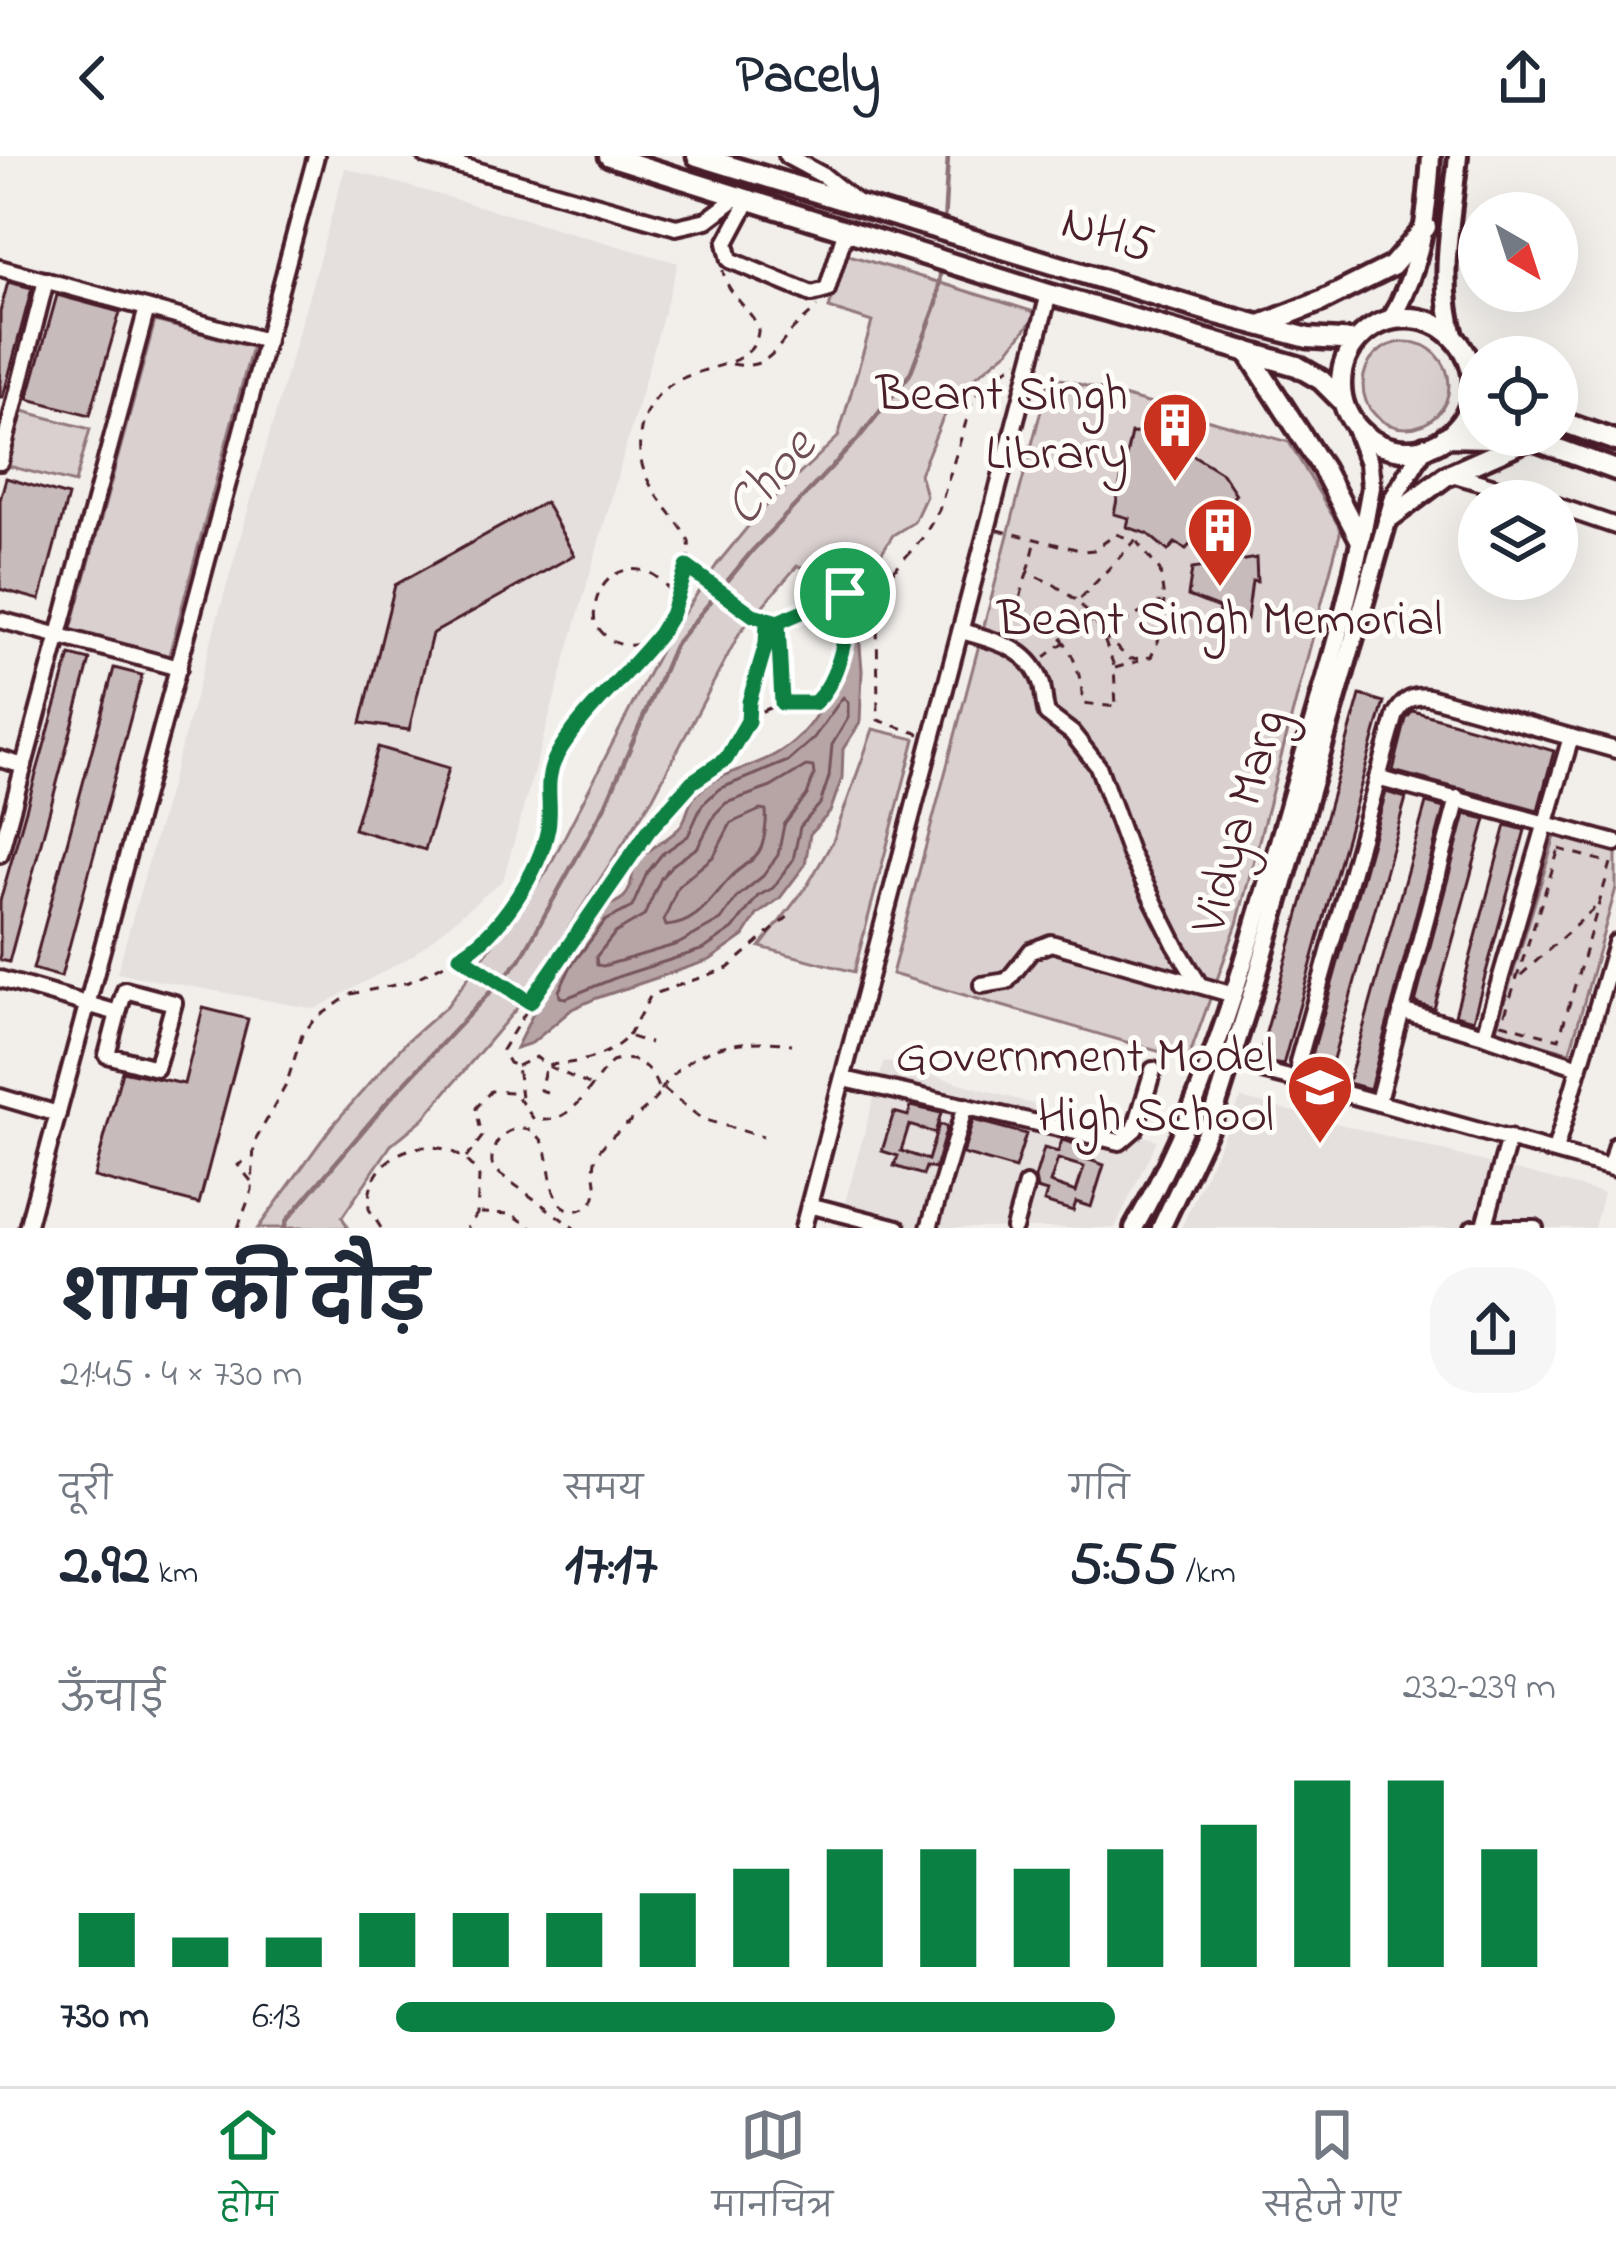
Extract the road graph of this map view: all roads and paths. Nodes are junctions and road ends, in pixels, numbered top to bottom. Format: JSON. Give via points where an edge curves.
{"nodes":[{"id":1,"x":316,"y":156,"type":"edge"},
{"id":2,"x":426,"y":156,"type":"edge"},
{"id":3,"x":609,"y":156,"type":"edge"},
{"id":4,"x":697,"y":156,"type":"edge"},
{"id":5,"x":787,"y":156,"type":"edge"},
{"id":6,"x":1431,"y":156,"type":"edge"},
{"id":7,"x":1458,"y":156,"type":"edge"},
{"id":8,"x":745,"y":197,"type":"junction"},
{"id":9,"x":856,"y":202,"type":"junction"},
{"id":10,"x":1426,"y":227,"type":"junction"},
{"id":11,"x":846,"y":229,"type":"junction"},
{"id":12,"x":726,"y":254,"type":"junction"},
{"id":13,"x":0,"y":268,"type":"edge"},
{"id":14,"x":46,"y":280,"type":"junction"},
{"id":15,"x":827,"y":290,"type":"junction"},
{"id":16,"x":1049,"y":295,"type":"junction"},
{"id":17,"x":147,"y":308,"type":"junction"},
{"id":18,"x":1392,"y":319,"type":"junction"},
{"id":19,"x":1261,"y":326,"type":"junction"},
{"id":20,"x":1455,"y":338,"type":"junction"},
{"id":21,"x":267,"y":341,"type":"junction"},
{"id":22,"x":1357,"y":341,"type":"junction"},
{"id":23,"x":1458,"y":343,"type":"edge"},
{"id":24,"x":1247,"y":351,"type":"junction"},
{"id":25,"x":1032,"y":356,"type":"junction"},
{"id":26,"x":731,"y":363,"type":"junction"},
{"id":27,"x":1343,"y":402,"type":"junction"},
{"id":28,"x":1355,"y":426,"type":"junction"},
{"id":29,"x":1458,"y":426,"type":"edge"},
{"id":30,"x":1578,"y":427,"type":"edge"},
{"id":31,"x":1444,"y":437,"type":"junction"},
{"id":32,"x":1458,"y":437,"type":"edge"},
{"id":33,"x":1616,"y":441,"type":"edge"},
{"id":34,"x":1425,"y":446,"type":"junction"},
{"id":35,"x":1492,"y":456,"type":"edge"},
{"id":36,"x":1576,"y":456,"type":"edge"},
{"id":37,"x":0,"y":462,"type":"edge"},
{"id":38,"x":1608,"y":468,"type":"edge"},
{"id":39,"x":1452,"y":473,"type":"junction"},
{"id":40,"x":1474,"y":480,"type":"edge"},
{"id":41,"x":1616,"y":489,"type":"edge"},
{"id":42,"x":1578,"y":513,"type":"edge"},
{"id":43,"x":1388,"y":519,"type":"junction"},
{"id":44,"x":1616,"y":526,"type":"edge"},
{"id":45,"x":990,"y":528,"type":"junction"},
{"id":46,"x":1360,"y":539,"type":"junction"},
{"id":47,"x":1036,"y":540,"type":"junction"},
{"id":48,"x":1135,"y":541,"type":"junction"},
{"id":49,"x":687,"y":567,"type":"junction"},
{"id":50,"x":1028,"y":573,"type":"junction"},
{"id":51,"x":880,"y":589,"type":"junction"},
{"id":52,"x":847,"y":592,"type":"junction"},
{"id":53,"x":677,"y":600,"type":"junction"},
{"id":54,"x":1165,"y":600,"type":"junction"},
{"id":55,"x":1078,"y":601,"type":"junction"},
{"id":56,"x":1018,"y":607,"type":"junction"},
{"id":57,"x":0,"y":620,"type":"edge"},
{"id":58,"x":1093,"y":620,"type":"junction"},
{"id":59,"x":767,"y":621,"type":"junction"},
{"id":60,"x":778,"y":622,"type":"junction"},
{"id":61,"x":962,"y":631,"type":"junction"},
{"id":62,"x":1011,"y":634,"type":"dead end"},
{"id":63,"x":1102,"y":634,"type":"junction"},
{"id":64,"x":59,"y":636,"type":"junction"},
{"id":65,"x":657,"y":637,"type":"junction"},
{"id":66,"x":1064,"y":642,"type":"junction"},
{"id":67,"x":1045,"y":657,"type":"dead end"},
{"id":68,"x":1141,"y":661,"type":"junction"},
{"id":69,"x":179,"y":668,"type":"junction"},
{"id":70,"x":1114,"y":668,"type":"junction"},
{"id":71,"x":782,"y":703,"type":"junction"},
{"id":72,"x":748,"y":721,"type":"junction"},
{"id":73,"x":934,"y":737,"type":"junction"},
{"id":74,"x":1571,"y":737,"type":"junction"},
{"id":75,"x":1616,"y":750,"type":"edge"},
{"id":76,"x":0,"y":758,"type":"edge"},
{"id":77,"x":24,"y":766,"type":"junction"},
{"id":78,"x":1378,"y":778,"type":"junction"},
{"id":79,"x":1458,"y":798,"type":"junction"},
{"id":80,"x":1544,"y":824,"type":"junction"},
{"id":81,"x":1616,"y":843,"type":"edge"},
{"id":82,"x":0,"y":854,"type":"edge"},
{"id":83,"x":1599,"y":903,"type":"junction"},
{"id":84,"x":790,"y":915,"type":"dead end"},
{"id":85,"x":1616,"y":943,"type":"edge"},
{"id":86,"x":460,"y":956,"type":"junction"},
{"id":87,"x":1516,"y":978,"type":"junction"},
{"id":88,"x":0,"y":979,"type":"edge"},
{"id":89,"x":1199,"y":984,"type":"junction"},
{"id":90,"x":982,"y":985,"type":"dead end"},
{"id":91,"x":1234,"y":995,"type":"junction"},
{"id":92,"x":530,"y":1002,"type":"junction"},
{"id":93,"x":87,"y":1004,"type":"junction"},
{"id":94,"x":1401,"y":1011,"type":"junction"},
{"id":95,"x":118,"y":1013,"type":"junction"},
{"id":96,"x":1484,"y":1035,"type":"junction"},
{"id":97,"x":628,"y":1036,"type":"junction"},
{"id":98,"x":650,"y":1043,"type":"dead end"},
{"id":99,"x":792,"y":1043,"type":"dead end"},
{"id":100,"x":546,"y":1065,"type":"junction"},
{"id":101,"x":517,"y":1066,"type":"junction"},
{"id":102,"x":1580,"y":1066,"type":"junction"},
{"id":103,"x":1154,"y":1070,"type":"dead end"},
{"id":104,"x":1262,"y":1071,"type":"dead end"},
{"id":105,"x":844,"y":1078,"type":"junction"},
{"id":106,"x":1305,"y":1082,"type":"junction"},
{"id":107,"x":591,"y":1086,"type":"junction"},
{"id":108,"x":661,"y":1091,"type":"junction"},
{"id":109,"x":547,"y":1092,"type":"dead end"},
{"id":110,"x":0,"y":1097,"type":"edge"},
{"id":111,"x":521,"y":1099,"type":"junction"},
{"id":112,"x":1378,"y":1101,"type":"junction"},
{"id":113,"x":965,"y":1106,"type":"junction"},
{"id":114,"x":58,"y":1114,"type":"junction"},
{"id":115,"x":763,"y":1137,"type":"dead end"},
{"id":116,"x":1509,"y":1138,"type":"junction"},
{"id":117,"x":1616,"y":1144,"type":"edge"},
{"id":118,"x":1555,"y":1151,"type":"junction"},
{"id":119,"x":251,"y":1157,"type":"junction"},
{"id":120,"x":466,"y":1158,"type":"junction"},
{"id":121,"x":1613,"y":1168,"type":"edge"},
{"id":122,"x":253,"y":1182,"type":"junction"},
{"id":123,"x":1026,"y":1185,"type":"dead end"},
{"id":124,"x":809,"y":1204,"type":"junction"},
{"id":125,"x":477,"y":1214,"type":"junction"},
{"id":126,"x":872,"y":1225,"type":"edge"},
{"id":127,"x":1479,"y":1227,"type":"edge"},
{"id":128,"x":27,"y":1228,"type":"edge"},
{"id":129,"x":238,"y":1228,"type":"edge"},
{"id":130,"x":381,"y":1228,"type":"edge"},
{"id":131,"x":467,"y":1228,"type":"edge"},
{"id":132,"x":532,"y":1228,"type":"edge"},
{"id":133,"x":574,"y":1228,"type":"edge"},
{"id":134,"x":803,"y":1228,"type":"edge"},
{"id":135,"x":898,"y":1228,"type":"edge"},
{"id":136,"x":929,"y":1228,"type":"edge"},
{"id":137,"x":1014,"y":1228,"type":"edge"},
{"id":138,"x":1135,"y":1228,"type":"edge"},
{"id":139,"x":1161,"y":1228,"type":"edge"},
{"id":140,"x":1535,"y":1228,"type":"edge"}],
"edges":[{"from":1,"to":21,"type":"street"},
{"from":2,"to":8,"type":"street","via":[[676,227]]},
{"from":3,"to":8,"type":"highway","number":"NH5"},
{"from":4,"to":9,"type":"highway","name":"NH5","number":"NH5"},
{"from":5,"to":9,"type":"street"},
{"from":6,"to":10,"type":"main road"},
{"from":7,"to":20,"type":"main road","via":[[1445,271]]},
{"from":8,"to":11,"type":"highway","number":"NH5"},
{"from":8,"to":12,"type":"street"},
{"from":9,"to":19,"type":"highway","name":"NH5","number":"NH5"},
{"from":10,"to":18,"type":"main road"},
{"from":10,"to":19,"type":"highway","via":[[1392,266]]},
{"from":11,"to":15,"type":"street"},
{"from":11,"to":16,"type":"highway","number":"NH5"},
{"from":12,"to":15,"type":"street","via":[[739,267],[812,294]]},
{"from":12,"to":26,"type":"path","via":[[724,281],[758,329]]},
{"from":13,"to":14,"type":"street"},
{"from":14,"to":17,"type":"street"},
{"from":14,"to":37,"type":"street"},
{"from":15,"to":26,"type":"path","via":[[776,355],[746,367]]},
{"from":16,"to":24,"type":"highway","name":"NH5","number":"NH5"},
{"from":16,"to":25,"type":"street"},
{"from":17,"to":21,"type":"street"},
{"from":17,"to":64,"type":"street"},
{"from":18,"to":20,"type":"highway","via":[[1436,325]]},
{"from":18,"to":22,"type":"highway"},
{"from":19,"to":22,"type":"highway","name":"NH5","number":"NH5"},
{"from":20,"to":23,"type":"highway"},
{"from":21,"to":69,"type":"street"},
{"from":22,"to":27,"type":"highway","via":[[1345,361]]},
{"from":24,"to":27,"type":"highway","name":"NH5","number":"NH5","via":[[1297,366]]},
{"from":24,"to":46,"type":"highway"},
{"from":25,"to":45,"type":"street"},
{"from":25,"to":51,"type":"path","via":[[997,374],[973,399],[939,510]]},
{"from":26,"to":49,"type":"path","via":[[673,381],[641,427],[645,473],[689,541]]},
{"from":27,"to":28,"type":"highway","number":"NH5"},
{"from":28,"to":34,"type":"highway","via":[[1381,446]]},
{"from":28,"to":46,"type":"main road","name":"Vidya Marg","via":[[1371,488]]},
{"from":29,"to":31,"type":"highway"},
{"from":30,"to":33,"type":"highway"},
{"from":31,"to":32,"type":"highway"},
{"from":31,"to":34,"type":"highway"},
{"from":34,"to":43,"type":"main road","name":"Vidya Marg"},
{"from":35,"to":39,"type":"highway"},
{"from":36,"to":38,"type":"highway"},
{"from":38,"to":41,"type":"highway"},
{"from":39,"to":40,"type":"street"},
{"from":39,"to":43,"type":"highway"},
{"from":42,"to":44,"type":"street"},
{"from":43,"to":139,"type":"main road","name":"Vidya Marg","via":[[1212,1120]]},
{"from":45,"to":47,"type":"path"},
{"from":45,"to":61,"type":"street"},
{"from":46,"to":91,"type":"main road","name":"Vidya Marg"},
{"from":47,"to":48,"type":"path","via":[[1088,551],[1116,534]]},
{"from":47,"to":50,"type":"path"},
{"from":48,"to":54,"type":"path","via":[[1160,571]]},
{"from":48,"to":55,"type":"path"},
{"from":49,"to":53,"type":"path"},
{"from":49,"to":59,"type":"path"},
{"from":50,"to":55,"type":"path"},
{"from":50,"to":56,"type":"path"},
{"from":51,"to":52,"type":"path"},
{"from":51,"to":73,"type":"path","via":[[878,720]]},
{"from":52,"to":60,"type":"path"},
{"from":52,"to":71,"type":"path","via":[[828,685],[814,703]]},
{"from":53,"to":65,"type":"path"},
{"from":53,"to":65,"type":"path","via":[[658,578],[635,570],[610,578],[595,597],[596,623],[612,642],[638,646]]},
{"from":54,"to":63,"type":"path"},
{"from":54,"to":68,"type":"path","via":[[1154,654]]},
{"from":55,"to":58,"type":"path"},
{"from":56,"to":62,"type":"path"},
{"from":56,"to":66,"type":"path"},
{"from":57,"to":64,"type":"street"},
{"from":58,"to":63,"type":"path"},
{"from":58,"to":66,"type":"path"},
{"from":59,"to":60,"type":"path"},
{"from":59,"to":72,"type":"path"},
{"from":60,"to":71,"type":"path"},
{"from":61,"to":73,"type":"street"},
{"from":61,"to":89,"type":"street","via":[[1015,648],[1031,663],[1047,714],[1098,766],[1130,854]]},
{"from":63,"to":68,"type":"path"},
{"from":63,"to":70,"type":"path"},
{"from":64,"to":69,"type":"street"},
{"from":64,"to":77,"type":"street"},
{"from":65,"to":86,"type":"path","via":[[556,758],[546,785],[549,824],[534,864],[495,928]]},
{"from":66,"to":67,"type":"path"},
{"from":66,"to":70,"type":"path","via":[[1083,703],[1116,707]]},
{"from":68,"to":70,"type":"path"},
{"from":69,"to":93,"type":"street"},
{"from":71,"to":72,"type":"path"},
{"from":72,"to":92,"type":"path","via":[[726,759],[683,791],[631,852]]},
{"from":73,"to":105,"type":"street"},
{"from":74,"to":75,"type":"street"},
{"from":74,"to":78,"type":"street","via":[[1414,697],[1396,714]]},
{"from":74,"to":80,"type":"street"},
{"from":76,"to":77,"type":"street"},
{"from":77,"to":82,"type":"street"},
{"from":78,"to":79,"type":"street"},
{"from":78,"to":106,"type":"street","via":[[1299,1053]]},
{"from":79,"to":80,"type":"street"},
{"from":79,"to":94,"type":"street"},
{"from":80,"to":81,"type":"street"},
{"from":80,"to":96,"type":"street"},
{"from":83,"to":87,"type":"path"},
{"from":83,"to":87,"type":"path","via":[[1611,863],[1559,848]]},
{"from":83,"to":87,"type":"path","via":[[1559,1039],[1502,1023]]},
{"from":84,"to":97,"type":"path","via":[[728,968],[651,995]]},
{"from":85,"to":102,"type":"street"},
{"from":86,"to":92,"type":"path"},
{"from":86,"to":119,"type":"path","via":[[409,982],[351,994],[314,1020]]},
{"from":88,"to":93,"type":"street"},
{"from":89,"to":90,"type":"street","via":[[1051,943],[1031,951],[1007,981]]},
{"from":89,"to":91,"type":"street"},
{"from":91,"to":138,"type":"main road","name":"Vidya Marg"},
{"from":92,"to":101,"type":"path","via":[[502,1050]]},
{"from":93,"to":95,"type":"street"},
{"from":93,"to":114,"type":"street"},
{"from":94,"to":96,"type":"street"},
{"from":94,"to":112,"type":"street"},
{"from":95,"to":95,"type":"street","via":[[125,990],[174,1003],[156,1068],[107,1055]]},
{"from":96,"to":102,"type":"street"},
{"from":97,"to":98,"type":"path"},
{"from":97,"to":100,"type":"path","via":[[604,1054]]},
{"from":99,"to":108,"type":"path","via":[[713,1049],[684,1062]]},
{"from":100,"to":101,"type":"path","via":[[536,1057]]},
{"from":100,"to":107,"type":"path"},
{"from":100,"to":109,"type":"path"},
{"from":101,"to":111,"type":"path"},
{"from":102,"to":118,"type":"street"},
{"from":103,"to":113,"type":"street","via":[[1135,1129],[1120,1142]]},
{"from":104,"to":106,"type":"street"},
{"from":105,"to":113,"type":"street"},
{"from":105,"to":124,"type":"street"},
{"from":106,"to":112,"type":"street"},
{"from":107,"to":108,"type":"path","via":[[612,1062],[634,1059]]},
{"from":107,"to":111,"type":"path","via":[[558,1120],[533,1118]]},
{"from":108,"to":115,"type":"path","via":[[702,1119]]},
{"from":108,"to":133,"type":"path","via":[[600,1150],[596,1191],[580,1211],[557,1199],[534,1132],[515,1129],[496,1144],[492,1164],[500,1174]]},
{"from":110,"to":114,"type":"street"},
{"from":111,"to":120,"type":"path","via":[[506,1089],[483,1096],[476,1108],[482,1137]]},
{"from":112,"to":116,"type":"street"},
{"from":113,"to":136,"type":"street"},
{"from":114,"to":128,"type":"street"},
{"from":116,"to":118,"type":"street"},
{"from":116,"to":127,"type":"street"},
{"from":117,"to":121,"type":"street"},
{"from":118,"to":121,"type":"street"},
{"from":119,"to":122,"type":"path"},
{"from":119,"to":122,"type":"path","via":[[238,1165]]},
{"from":120,"to":125,"type":"path","via":[[479,1177]]},
{"from":120,"to":130,"type":"path","via":[[421,1145],[390,1160],[368,1197]]},
{"from":122,"to":129,"type":"path"},
{"from":123,"to":137,"type":"street"},
{"from":124,"to":126,"type":"street"},
{"from":124,"to":134,"type":"street"},
{"from":125,"to":131,"type":"path"},
{"from":125,"to":132,"type":"path","via":[[521,1216]]},
{"from":126,"to":135,"type":"street"},
{"from":127,"to":140,"type":"street"}]}
